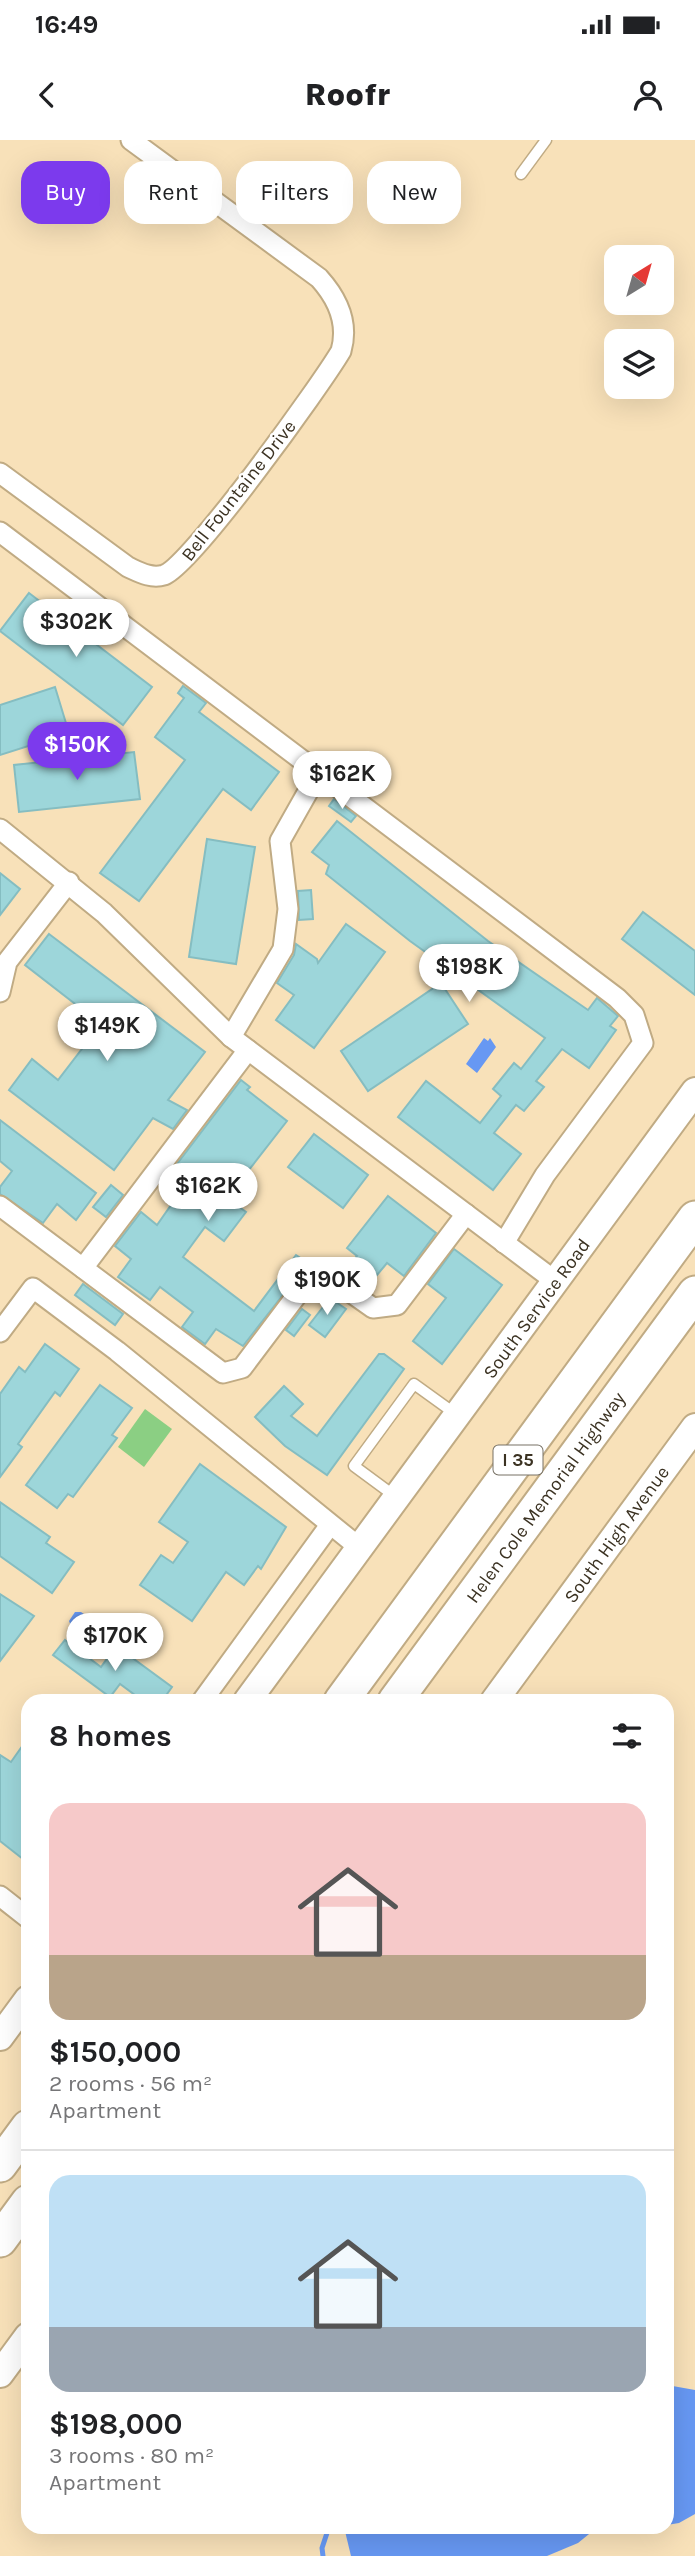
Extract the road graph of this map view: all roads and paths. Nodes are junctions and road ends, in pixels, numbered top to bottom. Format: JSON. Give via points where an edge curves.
{"nodes":[{"id":1,"x":131,"y":140,"type":"edge"},
{"id":2,"x":546,"y":140,"type":"edge"},
{"id":3,"x":521,"y":174,"type":"dead end"},
{"id":4,"x":0,"y":473,"type":"edge"},
{"id":5,"x":0,"y":532,"type":"edge"},
{"id":6,"x":319,"y":772,"type":"junction"},
{"id":7,"x":0,"y":829,"type":"edge"},
{"id":8,"x":69,"y":882,"type":"junction"},
{"id":9,"x":0,"y":992,"type":"edge"},
{"id":10,"x":231,"y":1037,"type":"junction"},
{"id":11,"x":248,"y":1050,"type":"junction"},
{"id":12,"x":695,"y":1091,"type":"edge"},
{"id":13,"x":0,"y":1206,"type":"edge"},
{"id":14,"x":466,"y":1214,"type":"junction"},
{"id":15,"x":695,"y":1218,"type":"edge"},
{"id":16,"x":504,"y":1243,"type":"junction"},
{"id":17,"x":82,"y":1268,"type":"junction"},
{"id":18,"x":555,"y":1281,"type":"junction"},
{"id":19,"x":695,"y":1293,"type":"edge"},
{"id":20,"x":0,"y":1332,"type":"edge"},
{"id":21,"x":457,"y":1415,"type":"junction"},
{"id":22,"x":695,"y":1427,"type":"edge"},
{"id":23,"x":396,"y":1498,"type":"junction"},
{"id":24,"x":330,"y":1525,"type":"junction"},
{"id":25,"x":360,"y":1548,"type":"junction"},
{"id":26,"x":207,"y":1694,"type":"edge"},
{"id":27,"x":252,"y":1694,"type":"edge"},
{"id":28,"x":346,"y":1694,"type":"edge"},
{"id":29,"x":400,"y":1694,"type":"edge"},
{"id":30,"x":499,"y":1694,"type":"edge"},
{"id":31,"x":0,"y":1896,"type":"edge"},
{"id":32,"x":21,"y":1912,"type":"edge"},
{"id":33,"x":21,"y":2136,"type":"edge"},
{"id":34,"x":0,"y":2165,"type":"edge"},
{"id":35,"x":21,"y":2212,"type":"edge"},
{"id":36,"x":0,"y":2240,"type":"edge"},
{"id":37,"x":21,"y":2346,"type":"edge"},
{"id":38,"x":0,"y":2374,"type":"edge"}],
"edges":[{"from":1,"to":4,"type":"street","name":"Bell Fountaine Drive","via":[[329,289],[345,332],[341,351],[191,552],[163,575],[147,575],[128,566]]},
{"from":2,"to":3,"type":"lane"},
{"from":5,"to":6,"type":"street"},
{"from":6,"to":10,"type":"street","via":[[280,841],[288,909],[283,949]]},
{"from":6,"to":16,"type":"street","via":[[617,998],[634,1015],[641,1031],[643,1043],[545,1175]]},
{"from":7,"to":8,"type":"street"},
{"from":8,"to":9,"type":"street","via":[[7,962]]},
{"from":8,"to":10,"type":"street"},
{"from":10,"to":11,"type":"street"},
{"from":11,"to":14,"type":"street"},
{"from":11,"to":17,"type":"street"},
{"from":12,"to":18,"type":"main road","name":"South Service Road"},
{"from":13,"to":17,"type":"street"},
{"from":14,"to":16,"type":"street"},
{"from":14,"to":17,"type":"street","via":[[397,1305],[373,1308],[330,1277],[306,1283],[242,1368],[223,1373]]},
{"from":15,"to":28,"type":"highway","number":"I 35"},
{"from":16,"to":18,"type":"street"},
{"from":18,"to":21,"type":"main road","name":"South Service Road"},
{"from":19,"to":29,"type":"highway","name":"Helen Cole Memorial Highway","number":"I 35"},
{"from":20,"to":24,"type":"street","via":[[33,1288]]},
{"from":21,"to":23,"type":"main road","name":"South Service Road"},
{"from":21,"to":23,"type":"lane","via":[[414,1384],[355,1466]]},
{"from":22,"to":30,"type":"main road","name":"South High Avenue"},
{"from":23,"to":25,"type":"main road","name":"South Service Road"},
{"from":24,"to":25,"type":"street"},
{"from":24,"to":26,"type":"street"},
{"from":25,"to":27,"type":"main road","name":"South Service Road"},
{"from":31,"to":32,"type":"street"},
{"from":33,"to":34,"type":"highway"},
{"from":35,"to":36,"type":"highway"},
{"from":37,"to":38,"type":"main road"}]}
